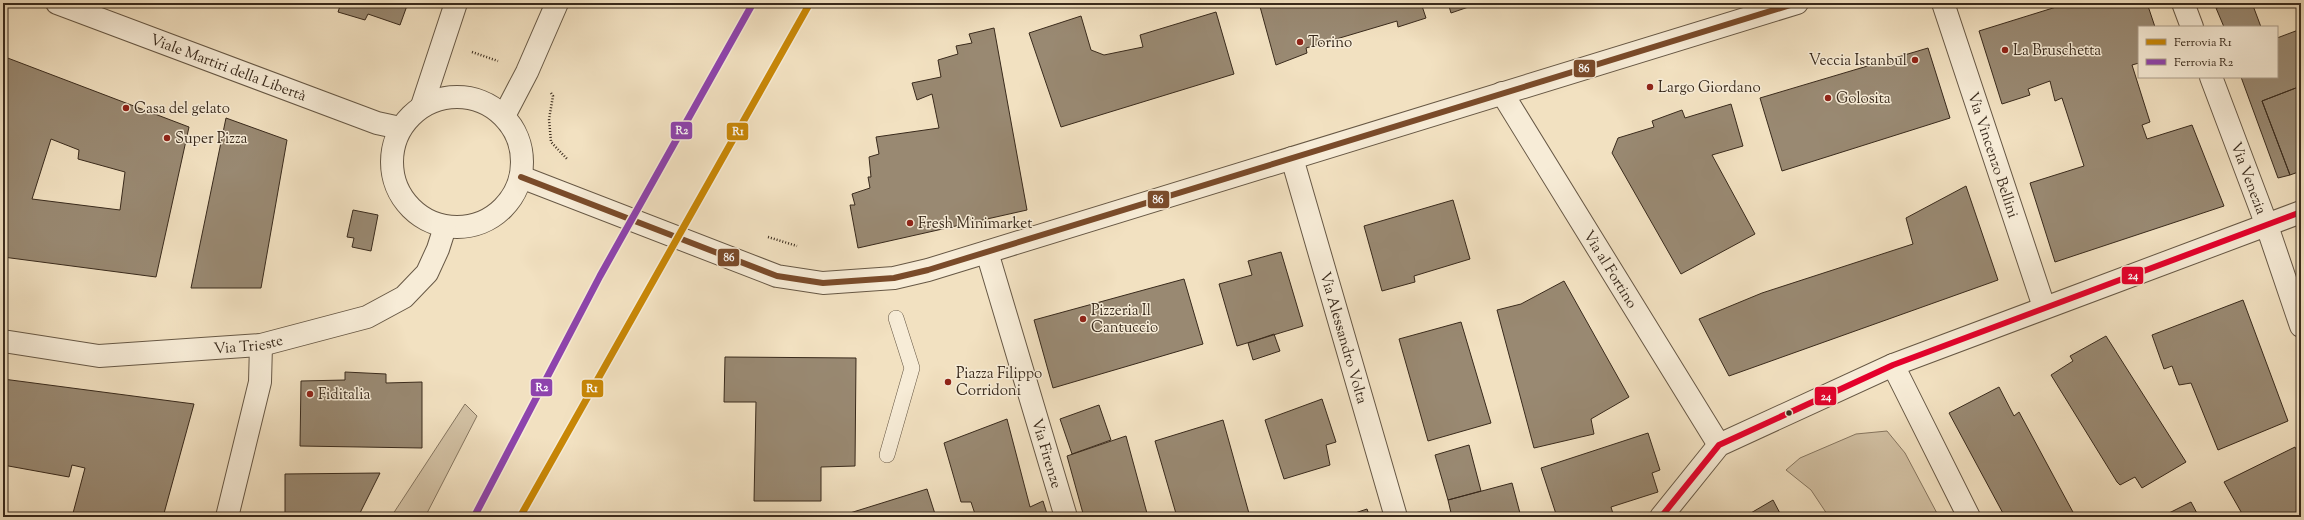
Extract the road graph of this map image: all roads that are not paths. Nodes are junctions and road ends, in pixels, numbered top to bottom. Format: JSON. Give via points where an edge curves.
{"nodes":[{"id":1,"x":57,"y":3,"type":"edge"},
{"id":2,"x":456,"y":3,"type":"edge"},
{"id":3,"x":557,"y":3,"type":"edge"},
{"id":4,"x":1797,"y":3,"type":"edge"},
{"id":5,"x":1942,"y":3,"type":"edge"},
{"id":6,"x":2183,"y":3,"type":"edge"},
{"id":7,"x":2192,"y":26,"type":"edge"},
{"id":8,"x":2211,"y":78,"type":"edge"},
{"id":9,"x":1502,"y":93,"type":"junction"},
{"id":10,"x":422,"y":106,"type":"junction"},
{"id":11,"x":504,"y":116,"type":"junction"},
{"id":12,"x":400,"y":128,"type":"junction"},
{"id":13,"x":1292,"y":158,"type":"junction"},
{"id":14,"x":521,"y":177,"type":"junction"},
{"id":15,"x":2301,"y":212,"type":"edge"},
{"id":16,"x":2266,"y":224,"type":"junction"},
{"id":17,"x":445,"y":227,"type":"junction"},
{"id":18,"x":987,"y":252,"type":"junction"},
{"id":19,"x":2044,"y":307,"type":"junction"},
{"id":20,"x":896,"y":318,"type":"dead end"},
{"id":21,"x":2301,"y":326,"type":"edge"},
{"id":22,"x":3,"y":341,"type":"edge"},
{"id":23,"x":261,"y":345,"type":"junction"},
{"id":24,"x":1893,"y":364,"type":"junction"},
{"id":25,"x":1719,"y":445,"type":"junction"},
{"id":26,"x":887,"y":455,"type":"dead end"},
{"id":27,"x":227,"y":517,"type":"edge"},
{"id":28,"x":1066,"y":517,"type":"edge"},
{"id":29,"x":1396,"y":517,"type":"edge"},
{"id":30,"x":1661,"y":517,"type":"edge"},
{"id":31,"x":1969,"y":517,"type":"edge"}],
"edges":[{"from":1,"to":12,"type":"street","name":"Viale Martiri della Libertà","via":[[369,120]]},
{"from":2,"to":10,"type":"street"},
{"from":3,"to":11,"type":"street","via":[[527,72]]},
{"from":4,"to":9,"type":"street"},
{"from":5,"to":19,"type":"street","name":"Via Vincenzo Bellini"},
{"from":6,"to":7,"type":"street"},
{"from":8,"to":16,"type":"street","name":"Via Venezia"},
{"from":9,"to":13,"type":"street"},
{"from":9,"to":25,"type":"street","name":"Via al Fortino"},
{"from":10,"to":11,"type":"street","via":[[443,98],[465,96],[487,103]]},
{"from":10,"to":12,"type":"street"},
{"from":11,"to":14,"type":"street","via":[[521,144]]},
{"from":12,"to":17,"type":"street","via":[[393,147],[391,169],[397,189],[409,206],[425,219]]},
{"from":13,"to":18,"type":"street"},
{"from":13,"to":29,"type":"street","name":"Via Alessandro Volta"},
{"from":14,"to":17,"type":"street","via":[[511,200],[493,217],[470,226]]},
{"from":14,"to":18,"type":"street","via":[[777,276],[823,283],[894,278]]},
{"from":15,"to":16,"type":"street"},
{"from":16,"to":19,"type":"street"},
{"from":16,"to":21,"type":"street","name":"Via Venezia"},
{"from":17,"to":23,"type":"street","name":"Via Trieste","via":[[427,273],[404,297],[367,317]]},
{"from":18,"to":28,"type":"street","name":"Via Firenze"},
{"from":19,"to":24,"type":"street"},
{"from":20,"to":26,"type":"lane","via":[[912,368]]},
{"from":22,"to":23,"type":"street","name":"Via Trieste","via":[[99,356]]},
{"from":23,"to":27,"type":"street","via":[[260,382]]},
{"from":24,"to":25,"type":"street"},
{"from":24,"to":31,"type":"street"},
{"from":25,"to":30,"type":"street"}]}
